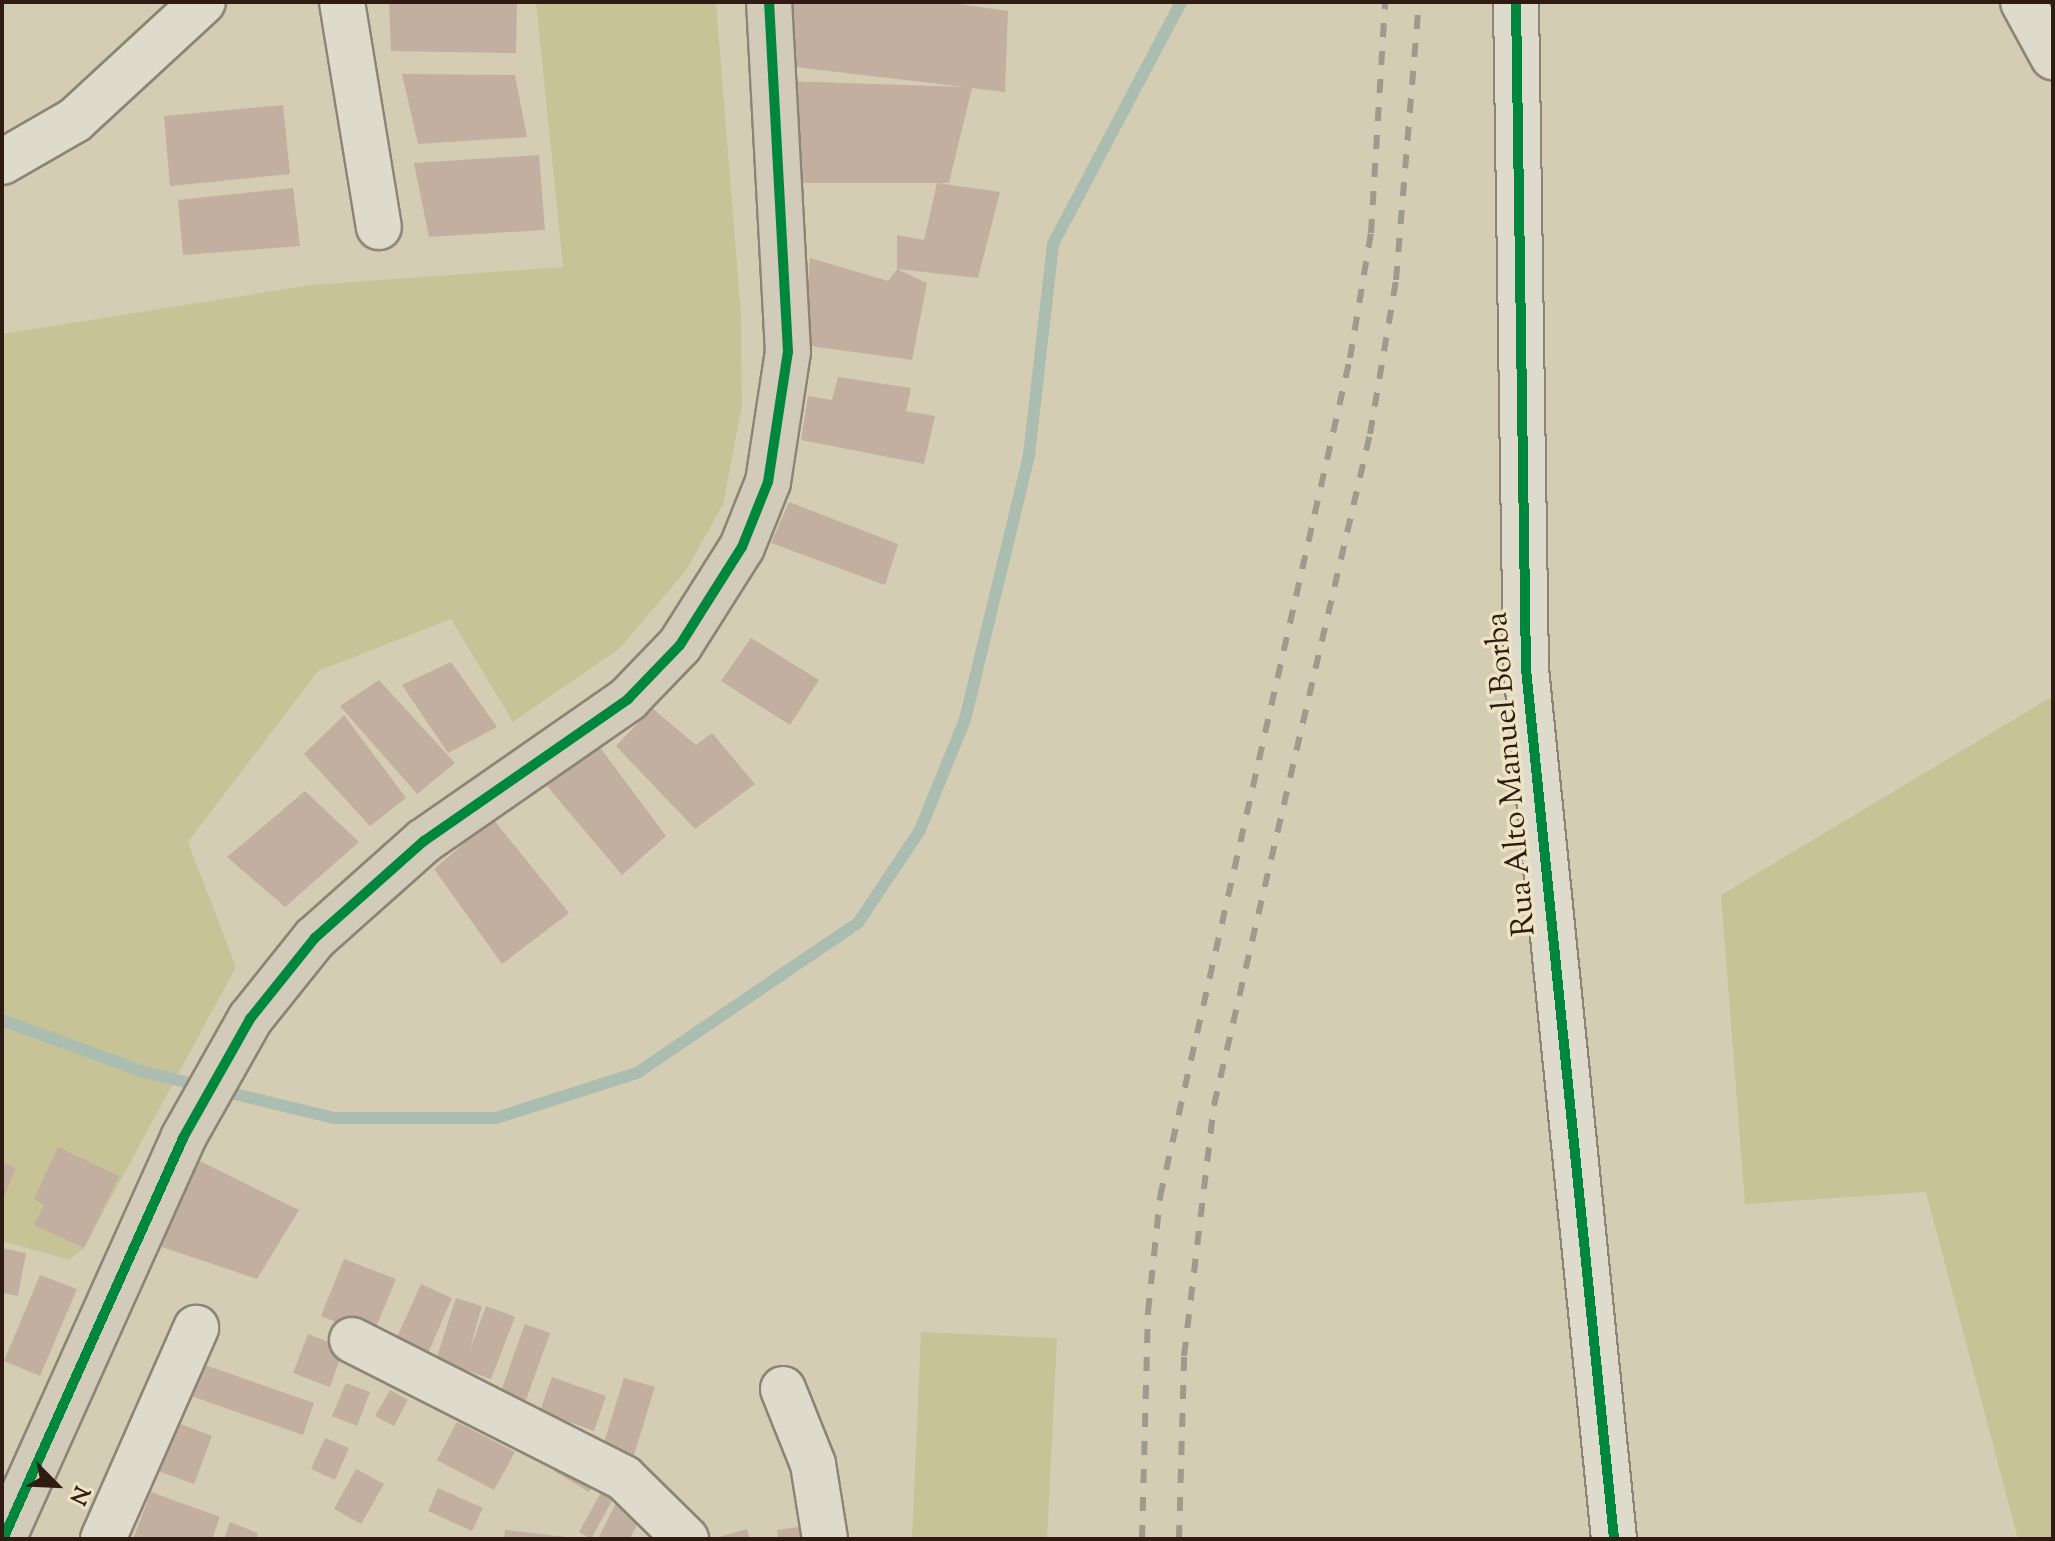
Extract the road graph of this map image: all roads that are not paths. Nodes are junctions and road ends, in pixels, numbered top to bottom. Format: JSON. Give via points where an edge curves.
{"nodes":[{"id":1,"x":203,"y":2,"type":"edge"},
{"id":2,"x":342,"y":2,"type":"edge"},
{"id":3,"x":769,"y":2,"type":"edge"},
{"id":4,"x":1516,"y":2,"type":"edge"},
{"id":5,"x":2023,"y":2,"type":"edge"},
{"id":6,"x":2053,"y":57,"type":"edge"},
{"id":7,"x":2,"y":162,"type":"edge"},
{"id":8,"x":379,"y":227,"type":"dead end"},
{"id":9,"x":196,"y":1328,"type":"dead end"},
{"id":10,"x":352,"y":1340,"type":"dead end"},
{"id":11,"x":783,"y":1389,"type":"dead end"},
{"id":12,"x":3,"y":1539,"type":"edge"},
{"id":13,"x":103,"y":1539,"type":"edge"},
{"id":14,"x":686,"y":1539,"type":"edge"},
{"id":15,"x":825,"y":1539,"type":"edge"},
{"id":16,"x":1614,"y":1539,"type":"edge"}],
"edges":[{"from":1,"to":7,"type":"street","via":[[75,120]]},
{"from":2,"to":8,"type":"street"},
{"from":3,"to":12,"type":"main road","via":[[788,352],[768,482],[742,547],[680,645],[628,699],[405,858],[315,938],[250,1019],[192,1119]]},
{"from":4,"to":16,"type":"street","name":"Rua Alto Manuel Borba","via":[[1527,683]]},
{"from":5,"to":6,"type":"street"},
{"from":9,"to":13,"type":"street"},
{"from":10,"to":14,"type":"street","via":[[624,1478]]},
{"from":11,"to":15,"type":"street","via":[[813,1464]]}]}
